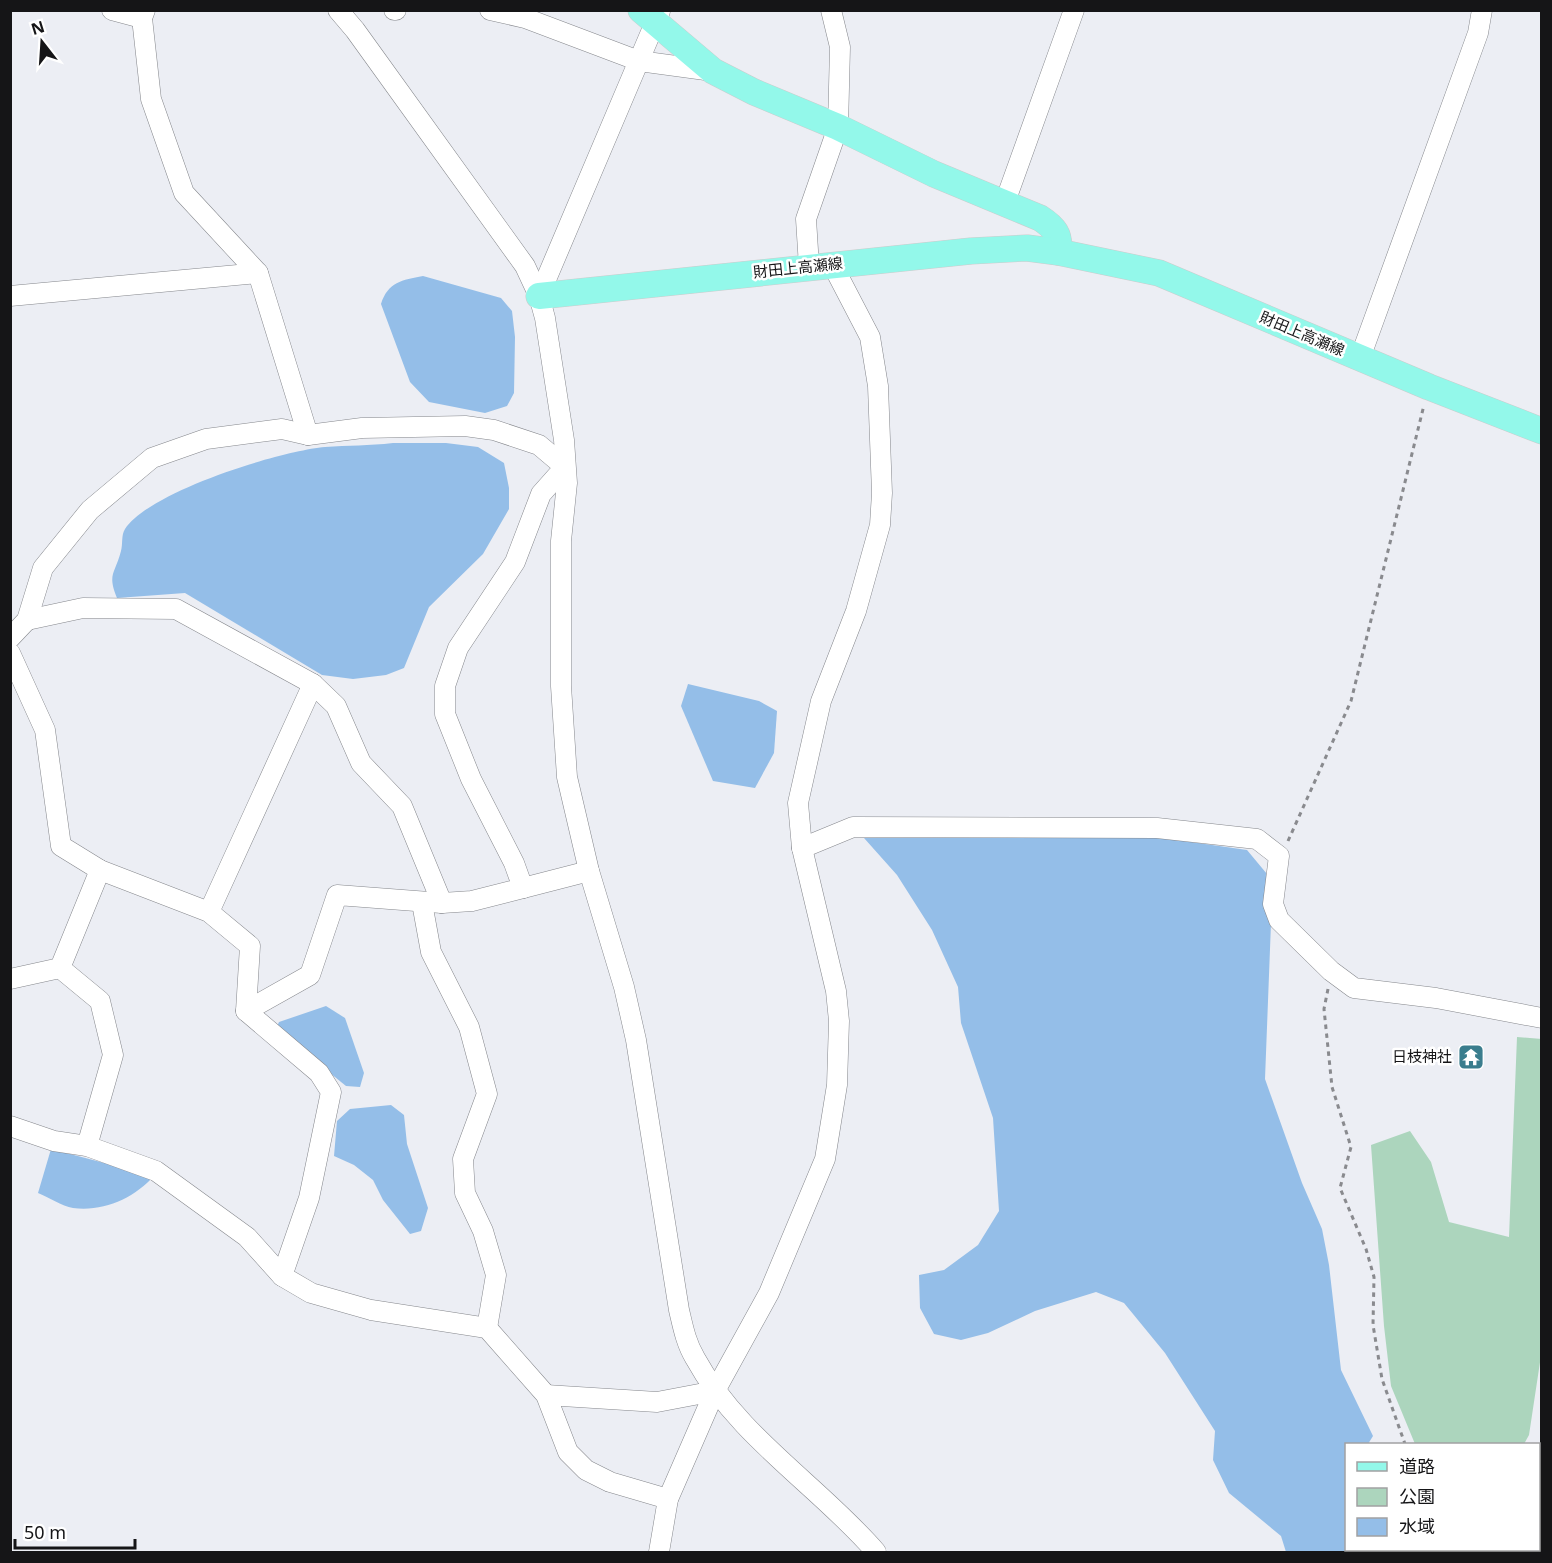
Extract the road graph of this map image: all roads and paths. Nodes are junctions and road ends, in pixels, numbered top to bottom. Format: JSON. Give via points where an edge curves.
{"nodes":[{"id":1,"x":112,"y":10,"type":"edge"},
{"id":2,"x":338,"y":10,"type":"edge"},
{"id":3,"x":490,"y":10,"type":"edge"},
{"id":4,"x":831,"y":10,"type":"edge"},
{"id":5,"x":1074,"y":10,"type":"edge"},
{"id":6,"x":1482,"y":10,"type":"edge"},
{"id":7,"x":143,"y":14,"type":"edge"},
{"id":8,"x":652,"y":15,"type":"edge"},
{"id":9,"x":639,"y":61,"type":"junction"},
{"id":10,"x":713,"y":70,"type":"junction"},
{"id":11,"x":838,"y":127,"type":"junction"},
{"id":12,"x":1005,"y":202,"type":"junction"},
{"id":13,"x":1058,"y":252,"type":"junction"},
{"id":14,"x":821,"y":265,"type":"junction"},
{"id":15,"x":258,"y":273,"type":"junction"},
{"id":16,"x":10,"y":296,"type":"edge"},
{"id":17,"x":539,"y":296,"type":"junction"},
{"id":18,"x":1360,"y":358,"type":"junction"},
{"id":19,"x":1429,"y":387,"type":"junction"},
{"id":20,"x":1542,"y":431,"type":"edge"},
{"id":21,"x":309,"y":435,"type":"junction"},
{"id":22,"x":565,"y":467,"type":"junction"},
{"id":23,"x":27,"y":620,"type":"junction"},
{"id":24,"x":10,"y":638,"type":"edge"},
{"id":25,"x":10,"y":654,"type":"edge"},
{"id":26,"x":313,"y":684,"type":"junction"},
{"id":27,"x":802,"y":848,"type":"junction"},
{"id":28,"x":1280,"y":856,"type":"junction"},
{"id":29,"x":100,"y":870,"type":"junction"},
{"id":30,"x":589,"y":871,"type":"junction"},
{"id":31,"x":523,"y":888,"type":"junction"},
{"id":32,"x":422,"y":903,"type":"junction"},
{"id":33,"x":442,"y":903,"type":"junction"},
{"id":34,"x":209,"y":912,"type":"junction"},
{"id":35,"x":60,"y":968,"type":"junction"},
{"id":36,"x":1332,"y":971,"type":"junction"},
{"id":37,"x":10,"y":979,"type":"edge"},
{"id":38,"x":246,"y":1011,"type":"junction"},
{"id":39,"x":1542,"y":1017,"type":"edge"},
{"id":40,"x":10,"y":1126,"type":"edge"},
{"id":41,"x":87,"y":1146,"type":"junction"},
{"id":42,"x":282,"y":1276,"type":"junction"},
{"id":43,"x":487,"y":1328,"type":"junction"},
{"id":44,"x":715,"y":1391,"type":"junction"},
{"id":45,"x":546,"y":1395,"type":"junction"},
{"id":46,"x":1405,"y":1443,"type":"edge"},
{"id":47,"x":668,"y":1499,"type":"junction"},
{"id":48,"x":659,"y":1552,"type":"edge"},
{"id":49,"x":876,"y":1552,"type":"edge"}],
"edges":[{"from":1,"to":7,"type":"street"},
{"from":2,"to":17,"type":"street","via":[[525,266]]},
{"from":3,"to":9,"type":"street","via":[[525,18]]},
{"from":4,"to":11,"type":"street","via":[[840,46]]},
{"from":5,"to":12,"type":"street"},
{"from":6,"to":18,"type":"street","via":[[1478,33]]},
{"from":7,"to":15,"type":"street","via":[[150,99],[184,193]]},
{"from":8,"to":9,"type":"street"},
{"from":8,"to":10,"type":"main road"},
{"from":9,"to":10,"type":"street"},
{"from":9,"to":17,"type":"street"},
{"from":10,"to":11,"type":"main road","via":[[754,92]]},
{"from":11,"to":12,"type":"main road","via":[[934,174]]},
{"from":11,"to":14,"type":"street","via":[[806,219]]},
{"from":12,"to":13,"type":"main road","via":[[1053,227],[1060,240]]},
{"from":13,"to":14,"type":"main road","name":"財田上高瀬線","via":[[1027,248],[971,251]]},
{"from":13,"to":18,"type":"main road","name":"財田上高瀬線","via":[[1159,273]]},
{"from":14,"to":17,"type":"main road","name":"財田上高瀬線"},
{"from":14,"to":27,"type":"street","via":[[870,337],[878,386],[882,493],[880,525],[856,611],[821,701],[804,768],[798,803]]},
{"from":15,"to":16,"type":"street"},
{"from":15,"to":21,"type":"street"},
{"from":17,"to":22,"type":"street","via":[[554,366]]},
{"from":18,"to":19,"type":"main road","name":"財田上高瀬線"},
{"from":19,"to":20,"type":"main road","name":"財田上高瀬線"},
{"from":19,"to":28,"type":"path","via":[[1351,701]]},
{"from":21,"to":22,"type":"street","via":[[362,428],[494,430],[538,445]]},
{"from":21,"to":23,"type":"street","via":[[282,429],[206,439],[152,458],[90,510],[43,568]]},
{"from":22,"to":30,"type":"street","via":[[561,541],[563,733],[567,777]]},
{"from":22,"to":31,"type":"street","via":[[541,494],[515,562],[458,648],[445,686],[445,714]]},
{"from":23,"to":24,"type":"street"},
{"from":23,"to":26,"type":"street","via":[[83,608],[176,609]]},
{"from":25,"to":29,"type":"street","via":[[45,730],[61,846]]},
{"from":26,"to":33,"type":"street","via":[[336,706],[361,763],[402,806]]},
{"from":26,"to":34,"type":"street"},
{"from":27,"to":28,"type":"street","via":[[853,827],[1157,828],[1257,839]]},
{"from":27,"to":44,"type":"street","via":[[836,991],[837,1085],[825,1159],[769,1293]]},
{"from":28,"to":36,"type":"street","via":[[1273,904],[1279,920]]},
{"from":29,"to":34,"type":"street"},
{"from":29,"to":35,"type":"street"},
{"from":30,"to":31,"type":"street"},
{"from":30,"to":44,"type":"street","via":[[636,1040],[679,1310],[687,1343]]},
{"from":31,"to":33,"type":"street","via":[[472,901]]},
{"from":32,"to":33,"type":"street"},
{"from":32,"to":38,"type":"street","via":[[337,895],[310,975]]},
{"from":32,"to":43,"type":"street","via":[[431,952],[469,1027],[487,1094],[463,1159],[465,1193],[483,1230],[496,1275]]},
{"from":34,"to":38,"type":"street","via":[[250,946]]},
{"from":35,"to":37,"type":"street"},
{"from":35,"to":41,"type":"street","via":[[100,1001],[113,1055]]},
{"from":36,"to":39,"type":"street","via":[[1354,988]]},
{"from":36,"to":46,"type":"path","via":[[1324,1010],[1326,1040],[1332,1087],[1351,1147],[1340,1188],[1374,1277],[1373,1325],[1382,1379]]},
{"from":38,"to":42,"type":"street","via":[[319,1073],[331,1092],[309,1197]]},
{"from":40,"to":41,"type":"street","via":[[54,1141]]},
{"from":41,"to":42,"type":"street","via":[[156,1171],[248,1237]]},
{"from":42,"to":43,"type":"street","via":[[312,1293],[361,1307]]},
{"from":43,"to":45,"type":"street"},
{"from":44,"to":45,"type":"street","via":[[657,1402]]},
{"from":44,"to":47,"type":"street"},
{"from":44,"to":49,"type":"street"},
{"from":45,"to":47,"type":"street","via":[[568,1452],[586,1470],[610,1482]]},
{"from":47,"to":48,"type":"street"}]}
